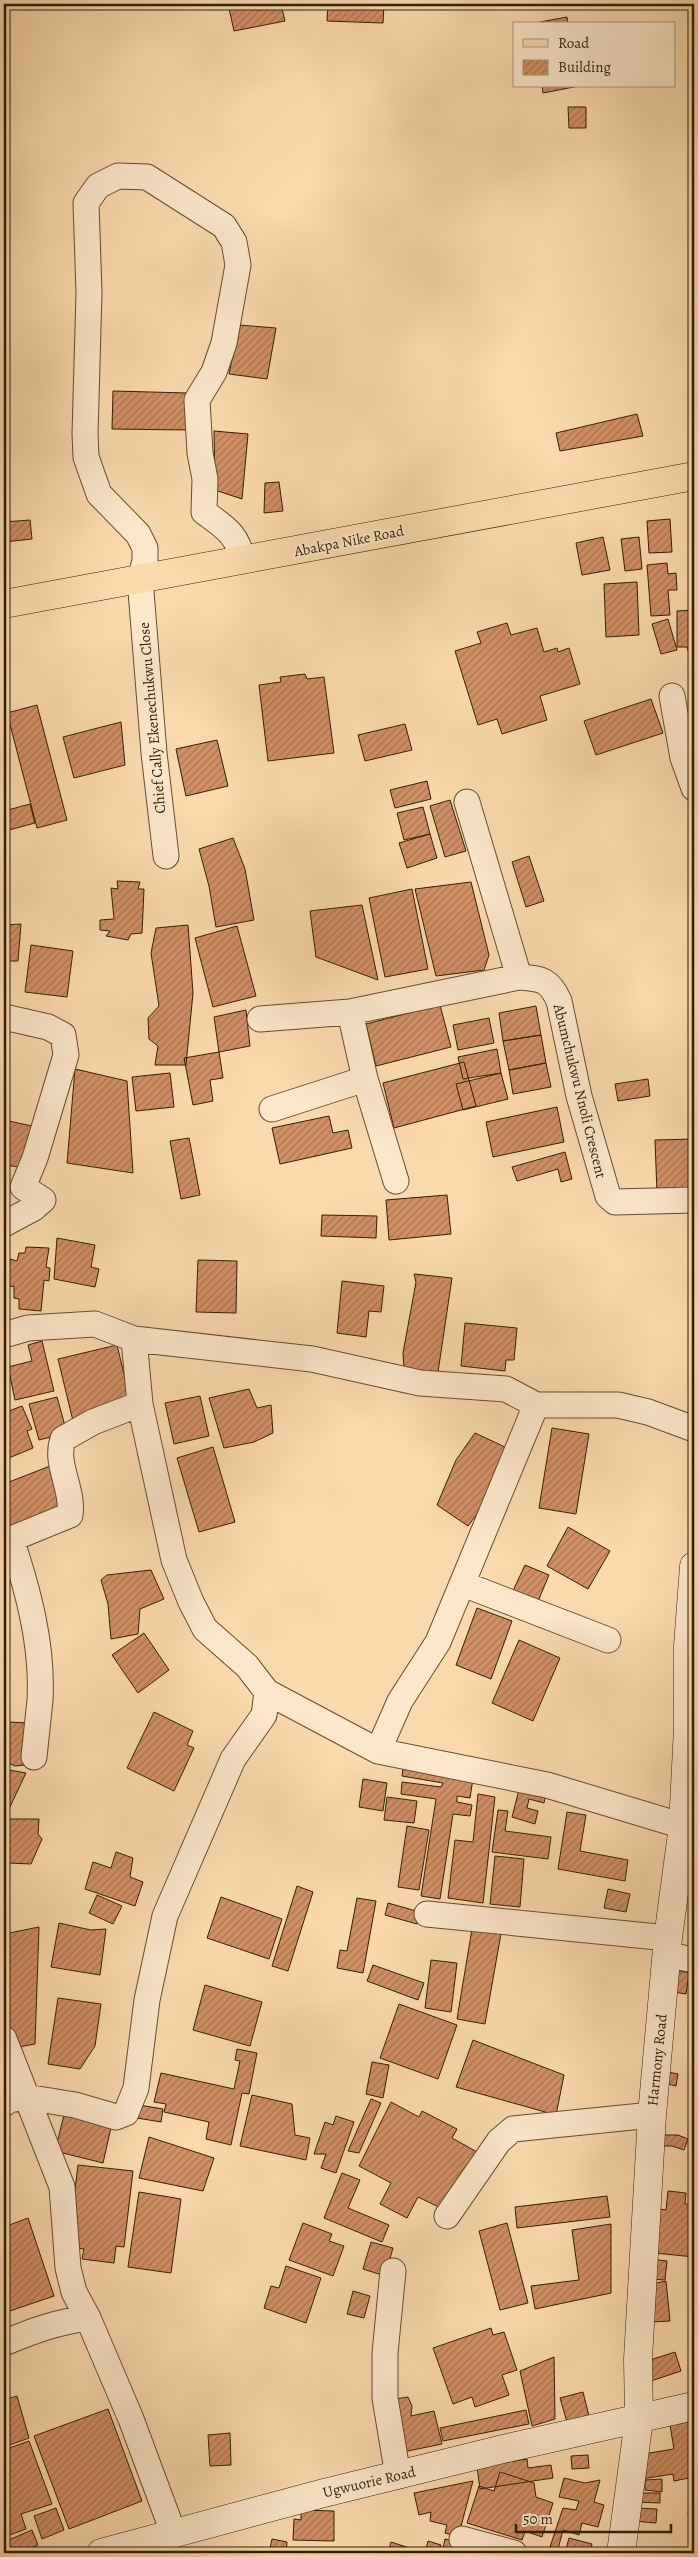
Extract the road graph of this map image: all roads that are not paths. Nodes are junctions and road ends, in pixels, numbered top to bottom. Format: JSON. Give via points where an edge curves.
{"nodes":[{"id":1,"x":694,"y":476,"type":"edge"},
{"id":2,"x":242,"y":560,"type":"junction"},
{"id":3,"x":140,"y":579,"type":"junction"},
{"id":4,"x":4,"y":604,"type":"edge"},
{"id":5,"x":672,"y":696,"type":"dead end"},
{"id":6,"x":694,"y":788,"type":"edge"},
{"id":7,"x":467,"y":802,"type":"dead end"},
{"id":8,"x":166,"y":856,"type":"dead end"},
{"id":9,"x":520,"y":977,"type":"junction"},
{"id":10,"x":350,"y":1012,"type":"junction"},
{"id":11,"x":4,"y":1017,"type":"edge"},
{"id":12,"x":260,"y":1019,"type":"dead end"},
{"id":13,"x":365,"y":1079,"type":"junction"},
{"id":14,"x":272,"y":1109,"type":"dead end"},
{"id":15,"x":396,"y":1181,"type":"dead end"},
{"id":16,"x":694,"y":1200,"type":"edge"},
{"id":17,"x":4,"y":1224,"type":"edge"},
{"id":18,"x":4,"y":1335,"type":"edge"},
{"id":19,"x":134,"y":1338,"type":"junction"},
{"id":20,"x":140,"y":1404,"type":"junction"},
{"id":21,"x":536,"y":1405,"type":"junction"},
{"id":22,"x":694,"y":1429,"type":"edge"},
{"id":23,"x":7,"y":1541,"type":"edge"},
{"id":24,"x":694,"y":1566,"type":"edge"},
{"id":25,"x":463,"y":1584,"type":"junction"},
{"id":26,"x":608,"y":1640,"type":"dead end"},
{"id":27,"x":691,"y":1681,"type":"edge"},
{"id":28,"x":267,"y":1692,"type":"junction"},
{"id":29,"x":378,"y":1751,"type":"junction"},
{"id":30,"x":34,"y":1757,"type":"dead end"},
{"id":31,"x":683,"y":1826,"type":"junction"},
{"id":32,"x":427,"y":1914,"type":"dead end"},
{"id":33,"x":668,"y":1946,"type":"junction"},
{"id":34,"x":694,"y":1960,"type":"edge"},
{"id":35,"x":4,"y":2039,"type":"edge"},
{"id":36,"x":15,"y":2100,"type":"edge"},
{"id":37,"x":652,"y":2115,"type":"junction"},
{"id":38,"x":447,"y":2216,"type":"dead end"},
{"id":39,"x":393,"y":2271,"type":"dead end"},
{"id":40,"x":88,"y":2318,"type":"junction"},
{"id":41,"x":4,"y":2343,"type":"edge"},
{"id":42,"x":694,"y":2406,"type":"edge"},
{"id":43,"x":639,"y":2420,"type":"junction"},
{"id":44,"x":398,"y":2476,"type":"junction"},
{"id":45,"x":173,"y":2532,"type":"junction"},
{"id":46,"x":462,"y":2539,"type":"dead end"},
{"id":47,"x":101,"y":2553,"type":"edge"},
{"id":48,"x":514,"y":2553,"type":"edge"},
{"id":49,"x":621,"y":2553,"type":"edge"}],
"edges":[{"from":1,"to":2,"type":"main road","name":"Abakpa Nike Road"},
{"from":2,"to":3,"type":"main road","name":"Abakpa Nike Road"},
{"from":2,"to":3,"type":"street","name":"Chief Cally Ekenechukwu Close","via":[[231,532],[204,512],[205,479],[197,400],[214,372],[224,343],[238,265],[234,242],[224,226],[147,177],[118,176],[98,186],[86,203],[89,293],[85,442],[86,457],[99,494],[138,534],[145,548]]},
{"from":3,"to":4,"type":"main road","name":"Abakpa Nike Road"},
{"from":3,"to":8,"type":"street","name":"Chief Cally Ekenechukwu Close"},
{"from":5,"to":6,"type":"street","via":[[683,758]]},
{"from":7,"to":9,"type":"street"},
{"from":9,"to":10,"type":"street","name":"Abumchukwu Nnoli Crescent"},
{"from":9,"to":16,"type":"street","name":"Abumchukwu Nnoli Crescent","via":[[542,979],[553,988],[559,1001],[580,1096],[608,1196],[615,1202]]},
{"from":10,"to":12,"type":"street","name":"Abumchukwu Nnoli Crescent"},
{"from":10,"to":13,"type":"street"},
{"from":11,"to":17,"type":"street","via":[[48,1027],[63,1035],[66,1055],[23,1188],[43,1200]]},
{"from":13,"to":14,"type":"street"},
{"from":13,"to":15,"type":"street"},
{"from":18,"to":19,"type":"street","via":[[28,1328],[95,1324]]},
{"from":19,"to":20,"type":"street"},
{"from":19,"to":21,"type":"street","via":[[312,1359],[420,1383],[506,1390]]},
{"from":20,"to":23,"type":"street","via":[[94,1422],[63,1439],[59,1450],[71,1505],[70,1515]]},
{"from":20,"to":28,"type":"street","via":[[174,1560],[191,1602],[205,1628],[247,1666]]},
{"from":21,"to":22,"type":"street","via":[[618,1405]]},
{"from":21,"to":25,"type":"street"},
{"from":23,"to":30,"type":"street","via":[[24,1580],[38,1648],[40,1698]]},
{"from":24,"to":27,"type":"main road","name":"Harmony Road","via":[[688,1646]]},
{"from":25,"to":26,"type":"street"},
{"from":25,"to":29,"type":"street","via":[[438,1642],[400,1701]]},
{"from":27,"to":31,"type":"main road","name":"Harmony Road"},
{"from":28,"to":29,"type":"street"},
{"from":28,"to":36,"type":"street","via":[[264,1715],[233,1759],[165,1916],[147,2000],[136,2088],[126,2113],[116,2117],[74,2105]]},
{"from":29,"to":31,"type":"street","via":[[547,1785]]},
{"from":31,"to":33,"type":"main road","name":"Harmony Road"},
{"from":32,"to":33,"type":"street"},
{"from":33,"to":34,"type":"street"},
{"from":33,"to":37,"type":"main road","name":"Harmony Road"},
{"from":35,"to":36,"type":"street"},
{"from":36,"to":40,"type":"street","via":[[62,2187],[68,2268],[74,2292]]},
{"from":37,"to":38,"type":"street","via":[[514,2129],[499,2141]]},
{"from":37,"to":43,"type":"main road","name":"Harmony Road","via":[[638,2359]]},
{"from":39,"to":44,"type":"street","via":[[385,2352],[385,2398]]},
{"from":40,"to":41,"type":"street","via":[[43,2326]]},
{"from":40,"to":45,"type":"street"},
{"from":42,"to":43,"type":"main road","name":"Ugwuorie Road"},
{"from":43,"to":44,"type":"main road","name":"Ugwuorie Road","via":[[503,2449]]},
{"from":43,"to":49,"type":"main road","name":"Harmony Road"},
{"from":44,"to":45,"type":"main road","name":"Ugwuorie Road"},
{"from":45,"to":47,"type":"main road","name":"Ugwuorie Road"},
{"from":46,"to":48,"type":"street"}]}
